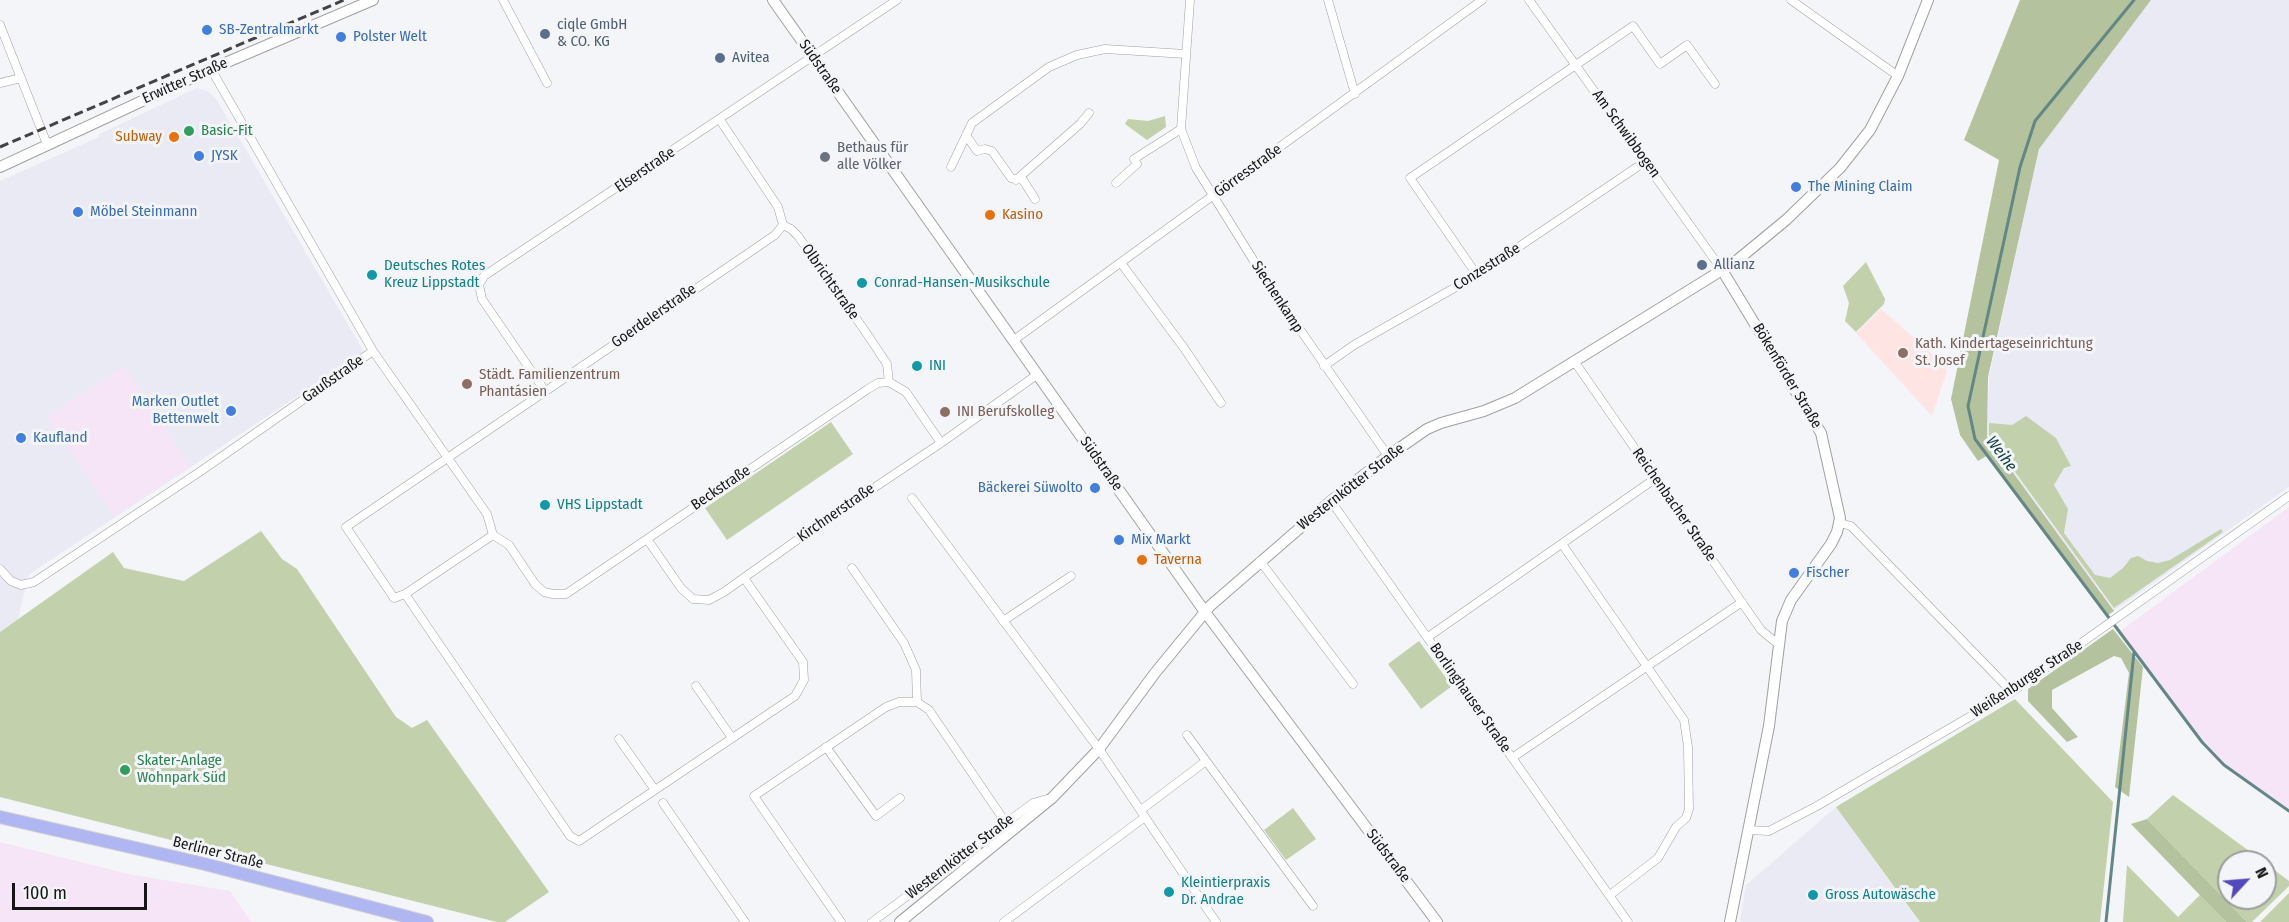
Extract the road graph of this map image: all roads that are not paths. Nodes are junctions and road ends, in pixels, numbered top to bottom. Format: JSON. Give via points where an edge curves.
{"nodes":[{"id":1,"x":373,"y":0,"type":"edge"},
{"id":2,"x":503,"y":0,"type":"edge"},
{"id":3,"x":773,"y":0,"type":"edge"},
{"id":4,"x":897,"y":0,"type":"edge"},
{"id":5,"x":1190,"y":0,"type":"edge"},
{"id":6,"x":1328,"y":0,"type":"edge"},
{"id":7,"x":1482,"y":0,"type":"edge"},
{"id":8,"x":1529,"y":0,"type":"edge"},
{"id":9,"x":1791,"y":0,"type":"edge"},
{"id":10,"x":1928,"y":0,"type":"edge"},
{"id":11,"x":0,"y":24,"type":"edge"},
{"id":12,"x":1186,"y":54,"type":"junction"},
{"id":13,"x":813,"y":57,"type":"junction"},
{"id":14,"x":1576,"y":65,"type":"junction"},
{"id":15,"x":210,"y":69,"type":"junction"},
{"id":16,"x":1898,"y":76,"type":"junction"},
{"id":17,"x":21,"y":78,"type":"junction"},
{"id":18,"x":0,"y":82,"type":"edge"},
{"id":19,"x":547,"y":83,"type":"dead end"},
{"id":20,"x":1715,"y":84,"type":"dead end"},
{"id":21,"x":1354,"y":94,"type":"junction"},
{"id":22,"x":1089,"y":113,"type":"dead end"},
{"id":23,"x":720,"y":120,"type":"junction"},
{"id":24,"x":1181,"y":129,"type":"junction"},
{"id":25,"x":966,"y":135,"type":"junction"},
{"id":26,"x":48,"y":144,"type":"junction"},
{"id":27,"x":1646,"y":161,"type":"junction"},
{"id":28,"x":0,"y":167,"type":"edge"},
{"id":29,"x":951,"y":167,"type":"dead end"},
{"id":30,"x":1016,"y":180,"type":"junction"},
{"id":31,"x":1116,"y":183,"type":"dead end"},
{"id":32,"x":1213,"y":196,"type":"junction"},
{"id":33,"x":1035,"y":198,"type":"dead end"},
{"id":34,"x":783,"y":225,"type":"junction"},
{"id":35,"x":1121,"y":263,"type":"junction"},
{"id":36,"x":1722,"y":270,"type":"junction"},
{"id":37,"x":1478,"y":275,"type":"junction"},
{"id":38,"x":1014,"y":340,"type":"junction"},
{"id":39,"x":373,"y":351,"type":"junction"},
{"id":40,"x":1574,"y":361,"type":"junction"},
{"id":41,"x":1324,"y":366,"type":"junction"},
{"id":42,"x":1038,"y":374,"type":"junction"},
{"id":43,"x":889,"y":382,"type":"junction"},
{"id":44,"x":545,"y":391,"type":"junction"},
{"id":45,"x":1221,"y":403,"type":"dead end"},
{"id":46,"x":941,"y":442,"type":"junction"},
{"id":47,"x":1388,"y":456,"type":"junction"},
{"id":48,"x":448,"y":458,"type":"junction"},
{"id":49,"x":1656,"y":478,"type":"junction"},
{"id":50,"x":2289,"y":496,"type":"edge"},
{"id":51,"x":912,"y":498,"type":"dead end"},
{"id":52,"x":1331,"y":501,"type":"junction"},
{"id":53,"x":1840,"y":523,"type":"junction"},
{"id":54,"x":493,"y":535,"type":"junction"},
{"id":55,"x":647,"y":539,"type":"junction"},
{"id":56,"x":1562,"y":544,"type":"junction"},
{"id":57,"x":1260,"y":561,"type":"junction"},
{"id":58,"x":852,"y":568,"type":"dead end"},
{"id":59,"x":0,"y":569,"type":"edge"},
{"id":60,"x":1071,"y":576,"type":"dead end"},
{"id":61,"x":744,"y":578,"type":"junction"},
{"id":62,"x":405,"y":594,"type":"junction"},
{"id":63,"x":1742,"y":602,"type":"junction"},
{"id":64,"x":1205,"y":612,"type":"junction"},
{"id":65,"x":1003,"y":621,"type":"junction"},
{"id":66,"x":1428,"y":637,"type":"junction"},
{"id":67,"x":1778,"y":644,"type":"junction"},
{"id":68,"x":1647,"y":666,"type":"junction"},
{"id":69,"x":1353,"y":684,"type":"dead end"},
{"id":70,"x":696,"y":686,"type":"dead end"},
{"id":71,"x":2012,"y":692,"type":"junction"},
{"id":72,"x":917,"y":702,"type":"junction"},
{"id":73,"x":1186,"y":735,"type":"dead end"},
{"id":74,"x":732,"y":738,"type":"junction"},
{"id":75,"x":620,"y":739,"type":"dead end"},
{"id":76,"x":826,"y":747,"type":"junction"},
{"id":77,"x":1099,"y":749,"type":"junction"},
{"id":78,"x":1512,"y":758,"type":"junction"},
{"id":79,"x":1206,"y":761,"type":"junction"},
{"id":80,"x":655,"y":790,"type":"junction"},
{"id":81,"x":900,"y":798,"type":"dead end"},
{"id":82,"x":1052,"y":798,"type":"junction"},
{"id":83,"x":663,"y":803,"type":"dead end"},
{"id":84,"x":1143,"y":814,"type":"junction"},
{"id":85,"x":0,"y":817,"type":"edge"},
{"id":86,"x":1006,"y":822,"type":"junction"},
{"id":87,"x":1748,"y":830,"type":"junction"},
{"id":88,"x":1610,"y":895,"type":"junction"},
{"id":89,"x":1313,"y":906,"type":"dead end"},
{"id":90,"x":427,"y":922,"type":"edge"},
{"id":91,"x":745,"y":922,"type":"edge"},
{"id":92,"x":841,"y":922,"type":"edge"},
{"id":93,"x":872,"y":922,"type":"edge"},
{"id":94,"x":900,"y":922,"type":"edge"},
{"id":95,"x":1004,"y":922,"type":"edge"},
{"id":96,"x":1216,"y":922,"type":"edge"},
{"id":97,"x":1437,"y":922,"type":"edge"},
{"id":98,"x":1628,"y":922,"type":"edge"},
{"id":99,"x":1730,"y":922,"type":"edge"}],
"edges":[{"from":1,"to":15,"type":"street","name":"Erwitter Straße"},
{"from":2,"to":19,"type":"street"},
{"from":3,"to":13,"type":"street","name":"Südstraße"},
{"from":4,"to":13,"type":"street","name":"Elserstraße"},
{"from":5,"to":12,"type":"street","name":"Siechenkamp"},
{"from":6,"to":21,"type":"street"},
{"from":7,"to":21,"type":"street","name":"Görresstraße"},
{"from":8,"to":14,"type":"street","name":"Am Schwibbogen"},
{"from":9,"to":16,"type":"street"},
{"from":10,"to":16,"type":"street"},
{"from":11,"to":17,"type":"street"},
{"from":12,"to":24,"type":"street","name":"Siechenkamp"},
{"from":12,"to":25,"type":"street","via":[[1105,49],[1077,55],[1049,67],[982,114]]},
{"from":13,"to":23,"type":"street","name":"Elserstraße"},
{"from":13,"to":38,"type":"street","name":"Südstraße"},
{"from":14,"to":20,"type":"street","via":[[1633,26],[1660,63],[1687,45]]},
{"from":14,"to":27,"type":"street","name":"Am Schwibbogen"},
{"from":14,"to":37,"type":"street","via":[[1410,178]]},
{"from":15,"to":26,"type":"street","name":"Erwitter Straße"},
{"from":15,"to":39,"type":"street","name":"Gaußstraße"},
{"from":16,"to":36,"type":"street","via":[[1870,130],[1840,168],[1756,245]]},
{"from":17,"to":18,"type":"street"},
{"from":17,"to":26,"type":"street"},
{"from":21,"to":32,"type":"street","name":"Görresstraße"},
{"from":22,"to":30,"type":"street"},
{"from":23,"to":34,"type":"street","name":"Olbrichtstraße","via":[[778,207]]},
{"from":23,"to":44,"type":"street","name":"Elserstraße","via":[[484,276],[479,285],[482,299]]},
{"from":24,"to":31,"type":"street","via":[[1134,159],[1137,164]]},
{"from":24,"to":32,"type":"street","name":"Siechenkamp","via":[[1196,168]]},
{"from":25,"to":29,"type":"street"},
{"from":25,"to":30,"type":"street","via":[[977,151],[992,151]]},
{"from":26,"to":28,"type":"street","name":"Erwitter Straße"},
{"from":27,"to":36,"type":"street","name":"Am Schwibbogen"},
{"from":27,"to":37,"type":"street","name":"Conzestraße"},
{"from":30,"to":33,"type":"street","via":[[1023,180]]},
{"from":32,"to":35,"type":"street","name":"Görresstraße"},
{"from":32,"to":41,"type":"street","name":"Siechenkamp"},
{"from":34,"to":43,"type":"street","name":"Olbrichtstraße","via":[[798,236],[865,331],[887,364]]},
{"from":34,"to":44,"type":"street","name":"Goerdelerstraße","via":[[775,235]]},
{"from":35,"to":38,"type":"street","name":"Görresstraße"},
{"from":35,"to":45,"type":"street"},
{"from":36,"to":40,"type":"street","name":"Westernkötter Straße"},
{"from":36,"to":53,"type":"street","name":"Bökenförder Straße","via":[[1821,433]]},
{"from":37,"to":41,"type":"street","name":"Conzestraße"},
{"from":38,"to":42,"type":"street","name":"Südstraße"},
{"from":39,"to":48,"type":"street"},
{"from":39,"to":59,"type":"street","name":"Gaußstraße","via":[[34,582],[21,585]]},
{"from":40,"to":47,"type":"street","name":"Westernkötter Straße","via":[[1515,398],[1427,429]]},
{"from":40,"to":49,"type":"street","name":"Reichenbacher Straße"},
{"from":41,"to":47,"type":"street","name":"Siechenkamp"},
{"from":42,"to":46,"type":"street","name":"Kirchnerstraße"},
{"from":42,"to":64,"type":"street","name":"Südstraße"},
{"from":43,"to":46,"type":"street","via":[[906,392]]},
{"from":43,"to":55,"type":"street","name":"Beckstraße","via":[[868,389]]},
{"from":44,"to":48,"type":"street","name":"Goerdelerstraße"},
{"from":46,"to":61,"type":"street","name":"Kirchnerstraße"},
{"from":47,"to":52,"type":"street","name":"Westernkötter Straße"},
{"from":48,"to":54,"type":"street","via":[[487,514]]},
{"from":48,"to":62,"type":"street","name":"Goerdelerstraße","via":[[346,527],[394,598]]},
{"from":49,"to":56,"type":"street"},
{"from":49,"to":63,"type":"street","name":"Reichenbacher Straße"},
{"from":50,"to":71,"type":"street","name":"Weißenburger Straße"},
{"from":51,"to":65,"type":"street"},
{"from":52,"to":57,"type":"street","name":"Westernkötter Straße"},
{"from":52,"to":66,"type":"street","name":"Borlinghauser Straße"},
{"from":53,"to":67,"type":"street","via":[[1831,544],[1791,600]]},
{"from":53,"to":71,"type":"street","via":[[1851,526]]},
{"from":54,"to":55,"type":"street","name":"Beckstraße","via":[[509,546],[535,584],[553,594],[566,594]]},
{"from":54,"to":62,"type":"street"},
{"from":55,"to":61,"type":"street","name":"Kirchnerstraße","via":[[693,599],[709,600]]},
{"from":56,"to":66,"type":"street"},
{"from":56,"to":68,"type":"street"},
{"from":57,"to":64,"type":"street","name":"Westernkötter Straße"},
{"from":57,"to":69,"type":"street"},
{"from":58,"to":72,"type":"street","via":[[904,643],[916,670]]},
{"from":60,"to":65,"type":"street"},
{"from":61,"to":74,"type":"street","via":[[803,662],[804,680],[795,696]]},
{"from":62,"to":80,"type":"street","via":[[570,836],[579,841]]},
{"from":63,"to":67,"type":"street","name":"Reichenbacher Straße","via":[[1761,630]]},
{"from":63,"to":68,"type":"street"},
{"from":64,"to":77,"type":"street","name":"Westernkötter Straße"},
{"from":64,"to":97,"type":"street","name":"Südstraße"},
{"from":65,"to":77,"type":"street"},
{"from":66,"to":78,"type":"street","name":"Borlinghauser Straße"},
{"from":67,"to":87,"type":"street","via":[[1769,726]]},
{"from":68,"to":78,"type":"street"},
{"from":68,"to":88,"type":"street","via":[[1684,720],[1689,809],[1658,858]]},
{"from":70,"to":74,"type":"street"},
{"from":71,"to":87,"type":"street","name":"Weißenburger Straße","via":[[1817,806],[1769,831]]},
{"from":72,"to":76,"type":"street","via":[[898,702],[886,707]]},
{"from":72,"to":86,"type":"street","via":[[929,711]]},
{"from":73,"to":79,"type":"street"},
{"from":74,"to":80,"type":"street"},
{"from":75,"to":80,"type":"street"},
{"from":76,"to":81,"type":"street","via":[[876,816]]},
{"from":76,"to":92,"type":"street","via":[[754,796]]},
{"from":77,"to":82,"type":"street","name":"Westernkötter Straße"},
{"from":77,"to":84,"type":"street"},
{"from":78,"to":88,"type":"street","name":"Borlinghauser Straße"},
{"from":79,"to":84,"type":"street"},
{"from":79,"to":89,"type":"street"},
{"from":82,"to":86,"type":"street","name":"Westernkötter Straße","via":[[1033,803]]},
{"from":82,"to":94,"type":"street","name":"Westernkötter Straße"},
{"from":83,"to":91,"type":"street"},
{"from":84,"to":95,"type":"street"},
{"from":84,"to":96,"type":"street"},
{"from":85,"to":90,"type":"main road","name":"Berliner Straße","via":[[205,864]]},
{"from":86,"to":93,"type":"street","name":"Westernkötter Straße"},
{"from":87,"to":99,"type":"street"},
{"from":88,"to":98,"type":"street","name":"Borlinghauser Straße"}]}
